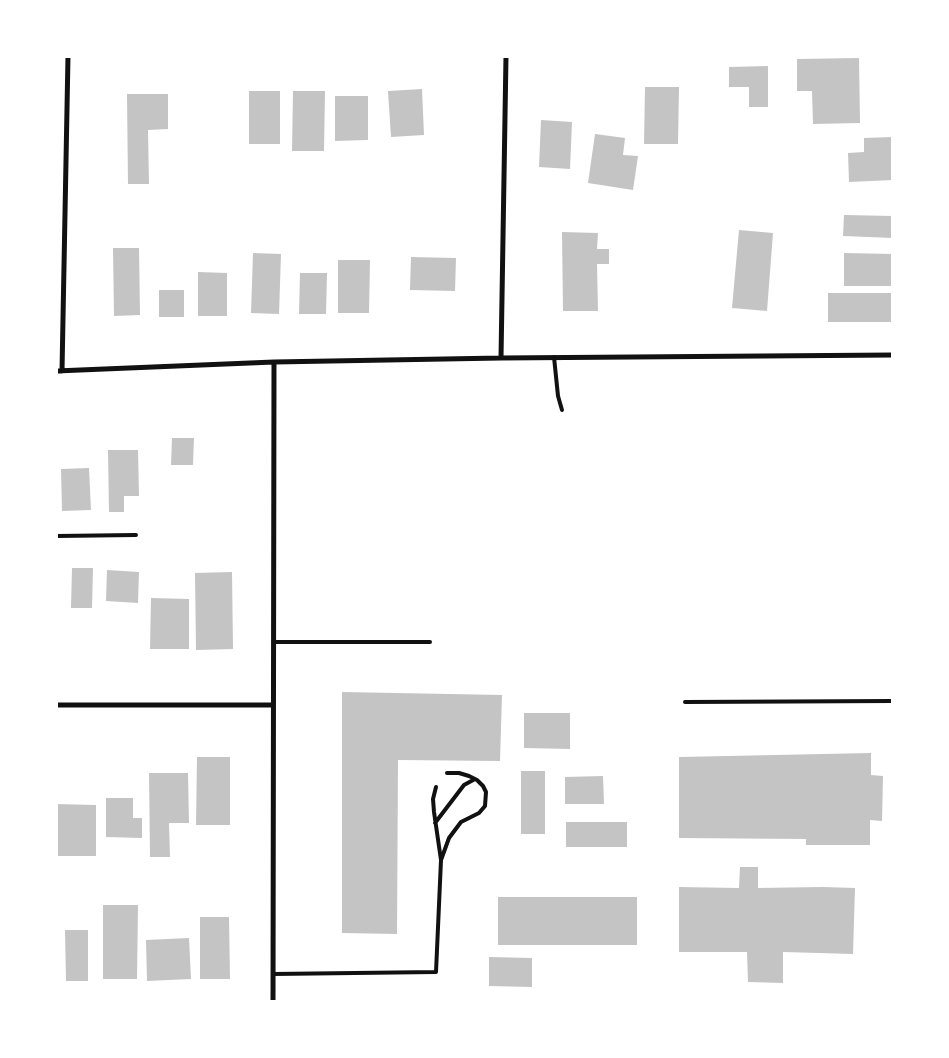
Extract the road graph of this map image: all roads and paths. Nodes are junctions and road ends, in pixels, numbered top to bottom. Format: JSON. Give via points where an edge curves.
{"nodes":[{"id":1,"x":68,"y":56,"type":"edge"},
{"id":2,"x":506,"y":56,"type":"edge"},
{"id":3,"x":893,"y":356,"type":"edge"},
{"id":4,"x":554,"y":357,"type":"junction"},
{"id":5,"x":501,"y":358,"type":"junction"},
{"id":6,"x":274,"y":362,"type":"junction"},
{"id":7,"x":59,"y":371,"type":"edge"},
{"id":8,"x":562,"y":410,"type":"dead end"},
{"id":9,"x":136,"y":535,"type":"dead end"},
{"id":10,"x":56,"y":536,"type":"edge"},
{"id":11,"x":274,"y":642,"type":"junction"},
{"id":12,"x":430,"y":642,"type":"dead end"},
{"id":13,"x":893,"y":701,"type":"edge"},
{"id":14,"x":685,"y":702,"type":"dead end"},
{"id":15,"x":56,"y":705,"type":"edge"},
{"id":16,"x":273,"y":705,"type":"junction"},
{"id":17,"x":447,"y":774,"type":"dead end"},
{"id":18,"x":475,"y":779,"type":"junction"},
{"id":19,"x":436,"y":787,"type":"dead end"},
{"id":20,"x":436,"y":823,"type":"junction"},
{"id":21,"x":441,"y":860,"type":"junction"},
{"id":22,"x":273,"y":974,"type":"junction"},
{"id":23,"x":273,"y":1002,"type":"edge"}],
"edges":[{"from":1,"to":7,"type":"street"},
{"from":2,"to":5,"type":"street"},
{"from":3,"to":4,"type":"street"},
{"from":4,"to":5,"type":"street"},
{"from":4,"to":8,"type":"lane"},
{"from":5,"to":6,"type":"street"},
{"from":6,"to":7,"type":"street"},
{"from":6,"to":11,"type":"street"},
{"from":9,"to":10,"type":"lane"},
{"from":11,"to":12,"type":"lane"},
{"from":11,"to":16,"type":"street"},
{"from":13,"to":14,"type":"lane"},
{"from":15,"to":16,"type":"street"},
{"from":16,"to":22,"type":"street"},
{"from":17,"to":18,"type":"lane","via":[[459,773]]},
{"from":18,"to":20,"type":"lane","via":[[464,785]]},
{"from":18,"to":21,"type":"lane","via":[[486,792],[484,806],[479,813],[461,822],[449,838]]},
{"from":19,"to":20,"type":"lane","via":[[433,799]]},
{"from":20,"to":21,"type":"lane"},
{"from":21,"to":22,"type":"lane","via":[[436,972]]},
{"from":22,"to":23,"type":"street"}]}
